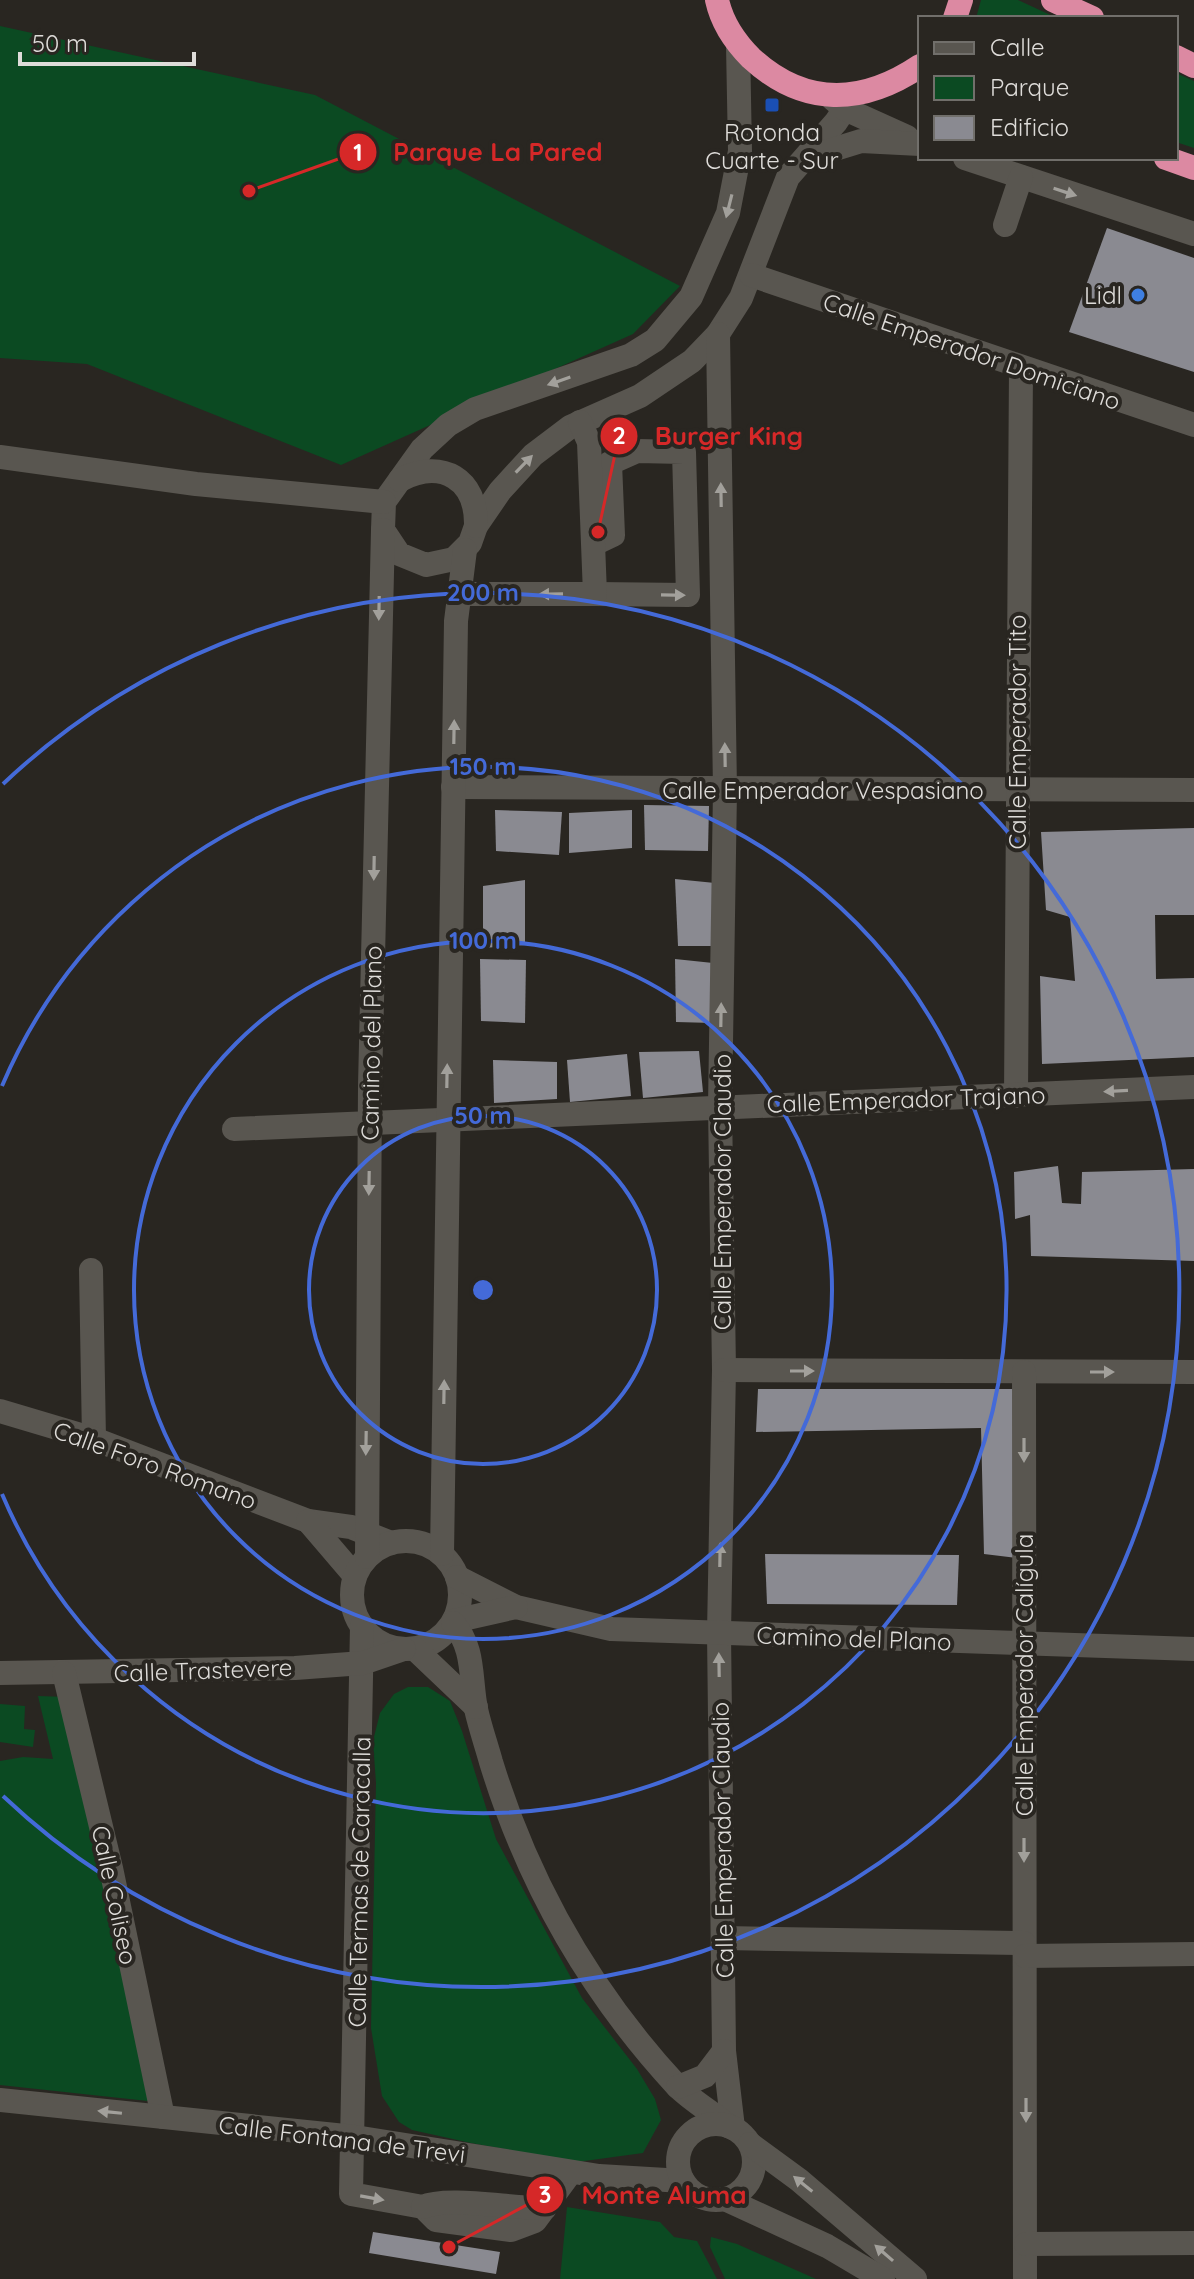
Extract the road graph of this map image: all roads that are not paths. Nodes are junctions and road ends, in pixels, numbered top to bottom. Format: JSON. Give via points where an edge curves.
{"nodes":[{"id":1,"x":1053,"y":0,"type":"edge"},
{"id":2,"x":714,"y":2,"type":"edge"},
{"id":3,"x":1088,"y":16,"type":"edge"},
{"id":4,"x":738,"y":45,"type":"junction"},
{"id":5,"x":918,"y":67,"type":"edge"},
{"id":6,"x":894,"y":84,"type":"junction"},
{"id":7,"x":918,"y":87,"type":"edge"},
{"id":8,"x":842,"y":100,"type":"junction"},
{"id":9,"x":918,"y":142,"type":"edge"},
{"id":10,"x":918,"y":143,"type":"edge"},
{"id":11,"x":971,"y":160,"type":"edge"},
{"id":12,"x":1172,"y":160,"type":"edge"},
{"id":13,"x":800,"y":162,"type":"junction"},
{"id":14,"x":1194,"y":168,"type":"edge"},
{"id":15,"x":1021,"y":177,"type":"junction"},
{"id":16,"x":1005,"y":225,"type":"dead end"},
{"id":17,"x":1194,"y":234,"type":"edge"},
{"id":18,"x":751,"y":275,"type":"junction"},
{"id":19,"x":718,"y":334,"type":"junction"},
{"id":20,"x":1021,"y":368,"type":"junction"},
{"id":21,"x":580,"y":422,"type":"junction"},
{"id":22,"x":1194,"y":425,"type":"edge"},
{"id":23,"x":0,"y":457,"type":"edge"},
{"id":24,"x":400,"y":480,"type":"junction"},
{"id":25,"x":384,"y":502,"type":"junction"},
{"id":26,"x":476,"y":526,"type":"junction"},
{"id":27,"x":383,"y":530,"type":"junction"},
{"id":28,"x":594,"y":544,"type":"junction"},
{"id":29,"x":465,"y":550,"type":"junction"},
{"id":30,"x":459,"y":594,"type":"junction"},
{"id":31,"x":595,"y":594,"type":"junction"},
{"id":32,"x":453,"y":787,"type":"junction"},
{"id":33,"x":725,"y":790,"type":"junction"},
{"id":34,"x":1194,"y":790,"type":"edge"},
{"id":35,"x":1017,"y":791,"type":"junction"},
{"id":36,"x":1194,"y":1087,"type":"edge"},
{"id":37,"x":1016,"y":1096,"type":"junction"},
{"id":38,"x":720,"y":1106,"type":"junction"},
{"id":39,"x":446,"y":1122,"type":"junction"},
{"id":40,"x":369,"y":1126,"type":"junction"},
{"id":41,"x":234,"y":1129,"type":"dead end"},
{"id":42,"x":91,"y":1270,"type":"dead end"},
{"id":43,"x":724,"y":1370,"type":"junction"},
{"id":44,"x":1024,"y":1372,"type":"junction"},
{"id":45,"x":1194,"y":1372,"type":"edge"},
{"id":46,"x":0,"y":1411,"type":"edge"},
{"id":47,"x":94,"y":1439,"type":"junction"},
{"id":48,"x":308,"y":1521,"type":"junction"},
{"id":49,"x":366,"y":1531,"type":"junction"},
{"id":50,"x":391,"y":1543,"type":"junction"},
{"id":51,"x":442,"y":1554,"type":"junction"},
{"id":52,"x":361,"y":1567,"type":"junction"},
{"id":53,"x":457,"y":1577,"type":"junction"},
{"id":54,"x":516,"y":1607,"type":"junction"},
{"id":55,"x":453,"y":1622,"type":"junction"},
{"id":56,"x":362,"y":1626,"type":"junction"},
{"id":57,"x":719,"y":1633,"type":"junction"},
{"id":58,"x":1023,"y":1644,"type":"junction"},
{"id":59,"x":410,"y":1649,"type":"junction"},
{"id":60,"x":1194,"y":1649,"type":"edge"},
{"id":61,"x":363,"y":1663,"type":"junction"},
{"id":62,"x":0,"y":1673,"type":"edge"},
{"id":63,"x":64,"y":1673,"type":"junction"},
{"id":64,"x":476,"y":1707,"type":"junction"},
{"id":65,"x":724,"y":1938,"type":"junction"},
{"id":66,"x":1024,"y":1950,"type":"junction"},
{"id":67,"x":1194,"y":1954,"type":"edge"},
{"id":68,"x":724,"y":2051,"type":"junction"},
{"id":69,"x":678,"y":2087,"type":"junction"},
{"id":70,"x":0,"y":2100,"type":"edge"},
{"id":71,"x":163,"y":2117,"type":"junction"},
{"id":72,"x":738,"y":2133,"type":"junction"},
{"id":73,"x":355,"y":2137,"type":"junction"},
{"id":74,"x":686,"y":2139,"type":"junction"},
{"id":75,"x":571,"y":2172,"type":"junction"},
{"id":76,"x":683,"y":2181,"type":"junction"},
{"id":77,"x":725,"y":2199,"type":"junction"},
{"id":78,"x":1194,"y":2243,"type":"edge"},
{"id":79,"x":1026,"y":2244,"type":"junction"},
{"id":80,"x":883,"y":2279,"type":"edge"},
{"id":81,"x":915,"y":2279,"type":"edge"},
{"id":82,"x":1025,"y":2279,"type":"edge"}],
"edges":[{"from":1,"to":3,"type":"highway"},
{"from":2,"to":4,"type":"highway"},
{"from":4,"to":8,"type":"highway","via":[[770,76]]},
{"from":4,"to":24,"type":"street","one_way":true,"via":[[740,151],[728,213],[708,264],[675,320],[631,355],[475,409],[422,449]]},
{"from":5,"to":6,"type":"highway"},
{"from":6,"to":7,"type":"highway"},
{"from":6,"to":8,"type":"highway"},
{"from":8,"to":9,"type":"street"},
{"from":8,"to":13,"type":"street"},
{"from":10,"to":13,"type":"street","via":[[861,141]]},
{"from":11,"to":15,"type":"street"},
{"from":12,"to":14,"type":"highway"},
{"from":13,"to":18,"type":"street","via":[[779,192]]},
{"from":15,"to":16,"type":"street"},
{"from":15,"to":17,"type":"street","one_way":true},
{"from":18,"to":19,"type":"street"},
{"from":18,"to":20,"type":"street","name":"Calle Emperador Domiciano"},
{"from":19,"to":21,"type":"street","via":[[667,380]]},
{"from":33,"to":19,"type":"street","name":"Calle Emperador Claudio","one_way":true},
{"from":20,"to":22,"type":"street","name":"Calle Emperador Domiciano"},
{"from":20,"to":35,"type":"street","name":"Calle Emperador Tito"},
{"from":26,"to":21,"type":"street","one_way":true,"via":[[533,455]]},
{"from":21,"to":28,"type":"street","via":[[589,442]]},
{"from":23,"to":25,"type":"street","via":[[196,484]]},
{"from":24,"to":25,"type":"street"},
{"from":24,"to":26,"type":"street","via":[[431,470],[447,473],[471,494]]},
{"from":25,"to":27,"type":"street"},
{"from":26,"to":29,"type":"street"},
{"from":27,"to":29,"type":"street","via":[[411,562],[440,564]]},
{"from":27,"to":40,"type":"street","name":"Camino del Plano","one_way":true},
{"from":28,"to":31,"type":"street"},
{"from":31,"to":28,"type":"street","one_way":true,"via":[[688,595],[684,452],[637,451],[610,463],[613,535]]},
{"from":29,"to":30,"type":"street"},
{"from":31,"to":30,"type":"street","one_way":true},
{"from":32,"to":30,"type":"street","one_way":true},
{"from":32,"to":33,"type":"street","name":"Calle Emperador Vespasiano"},
{"from":39,"to":32,"type":"street","one_way":true},
{"from":33,"to":35,"type":"street","name":"Calle Emperador Vespasiano"},
{"from":38,"to":33,"type":"street","name":"Calle Emperador Claudio","one_way":true},
{"from":34,"to":35,"type":"street","name":"Calle Emperador Vespasiano"},
{"from":35,"to":37,"type":"street","name":"Calle Emperador Tito"},
{"from":36,"to":37,"type":"street","name":"Calle Emperador Trajano","one_way":true},
{"from":37,"to":38,"type":"street","name":"Calle Emperador Trajano"},
{"from":38,"to":39,"type":"street","name":"Calle Emperador Trajano"},
{"from":38,"to":43,"type":"street","name":"Calle Emperador Claudio"},
{"from":39,"to":40,"type":"street","name":"Calle Emperador Trajano"},
{"from":51,"to":39,"type":"street","one_way":true},
{"from":40,"to":41,"type":"street","name":"Calle Emperador Trajano"},
{"from":40,"to":49,"type":"street","name":"Camino del Plano","one_way":true},
{"from":42,"to":47,"type":"street"},
{"from":43,"to":44,"type":"street","one_way":true},
{"from":57,"to":43,"type":"street","name":"Calle Emperador Claudio","one_way":true},
{"from":44,"to":45,"type":"street","one_way":true},
{"from":44,"to":58,"type":"street","name":"Calle Emperador Calígula","one_way":true},
{"from":46,"to":47,"type":"street","name":"Calle Foro Romano"},
{"from":47,"to":48,"type":"street","name":"Calle Foro Romano"},
{"from":48,"to":49,"type":"street","name":"Calle Foro Romano"},
{"from":48,"to":52,"type":"street","name":"Calle Foro Romano"},
{"from":49,"to":50,"type":"street","name":"Calle Foro Romano"},
{"from":49,"to":52,"type":"street","name":"Camino del Plano"},
{"from":50,"to":51,"type":"street","via":[[413,1541]]},
{"from":50,"to":52,"type":"street"},
{"from":51,"to":53,"type":"street"},
{"from":52,"to":56,"type":"street","via":[[352,1601]]},
{"from":53,"to":54,"type":"street","name":"Camino del Plano"},
{"from":53,"to":55,"type":"street","via":[[460,1599]]},
{"from":54,"to":55,"type":"street","name":"Camino del Plano"},
{"from":54,"to":57,"type":"street","name":"Camino del Plano","via":[[611,1629]]},
{"from":55,"to":59,"type":"street","via":[[437,1640]]},
{"from":55,"to":64,"type":"street","via":[[469,1654]]},
{"from":56,"to":59,"type":"street","via":[[381,1643]]},
{"from":56,"to":61,"type":"street","name":"Calle Termas de Caracalla"},
{"from":57,"to":58,"type":"street","name":"Camino del Plano"},
{"from":65,"to":57,"type":"street","name":"Calle Emperador Claudio","one_way":true},
{"from":58,"to":60,"type":"street","name":"Camino del Plano"},
{"from":58,"to":66,"type":"street","name":"Calle Emperador Calígula","one_way":true},
{"from":59,"to":61,"type":"street","name":"Calle Trastevere"},
{"from":59,"to":64,"type":"street","via":[[454,1682]]},
{"from":61,"to":63,"type":"street","name":"Calle Trastevere"},
{"from":61,"to":73,"type":"street","name":"Calle Termas de Caracalla"},
{"from":62,"to":63,"type":"street","name":"Calle Trastevere"},
{"from":63,"to":71,"type":"street","name":"Calle Coliseo"},
{"from":64,"to":69,"type":"street","via":[[511,1823],[562,1931],[613,2007]]},
{"from":65,"to":66,"type":"street"},
{"from":65,"to":68,"type":"street","name":"Calle Emperador Claudio"},
{"from":66,"to":67,"type":"street"},
{"from":66,"to":79,"type":"street","name":"Calle Emperador Calígula","one_way":true},
{"from":68,"to":69,"type":"street","via":[[705,2076]]},
{"from":68,"to":72,"type":"street","name":"Calle Emperador Claudio"},
{"from":69,"to":72,"type":"street"},
{"from":69,"to":74,"type":"street"},
{"from":71,"to":70,"type":"street","name":"Calle Fontana de Trevi","one_way":true},
{"from":71,"to":73,"type":"street","name":"Calle Fontana de Trevi"},
{"from":72,"to":74,"type":"street","via":[[706,2125]]},
{"from":72,"to":77,"type":"street","via":[[754,2155],[751,2178]]},
{"from":81,"to":72,"type":"street","one_way":true},
{"from":73,"to":75,"type":"street","name":"Calle Fontana de Trevi"},
{"from":73,"to":75,"type":"street","name":"Calle Termas de Caracalla","one_way":true,"via":[[351,2194],[423,2207],[437,2200],[545,2208]]},
{"from":74,"to":76,"type":"street","via":[[678,2159]]},
{"from":75,"to":76,"type":"street","name":"Calle Fontana de Trevi"},
{"from":76,"to":77,"type":"street","via":[[701,2197]]},
{"from":77,"to":80,"type":"street","via":[[827,2246]]},
{"from":78,"to":79,"type":"street"},
{"from":79,"to":82,"type":"street","name":"Calle Emperador Calígula"}]}
